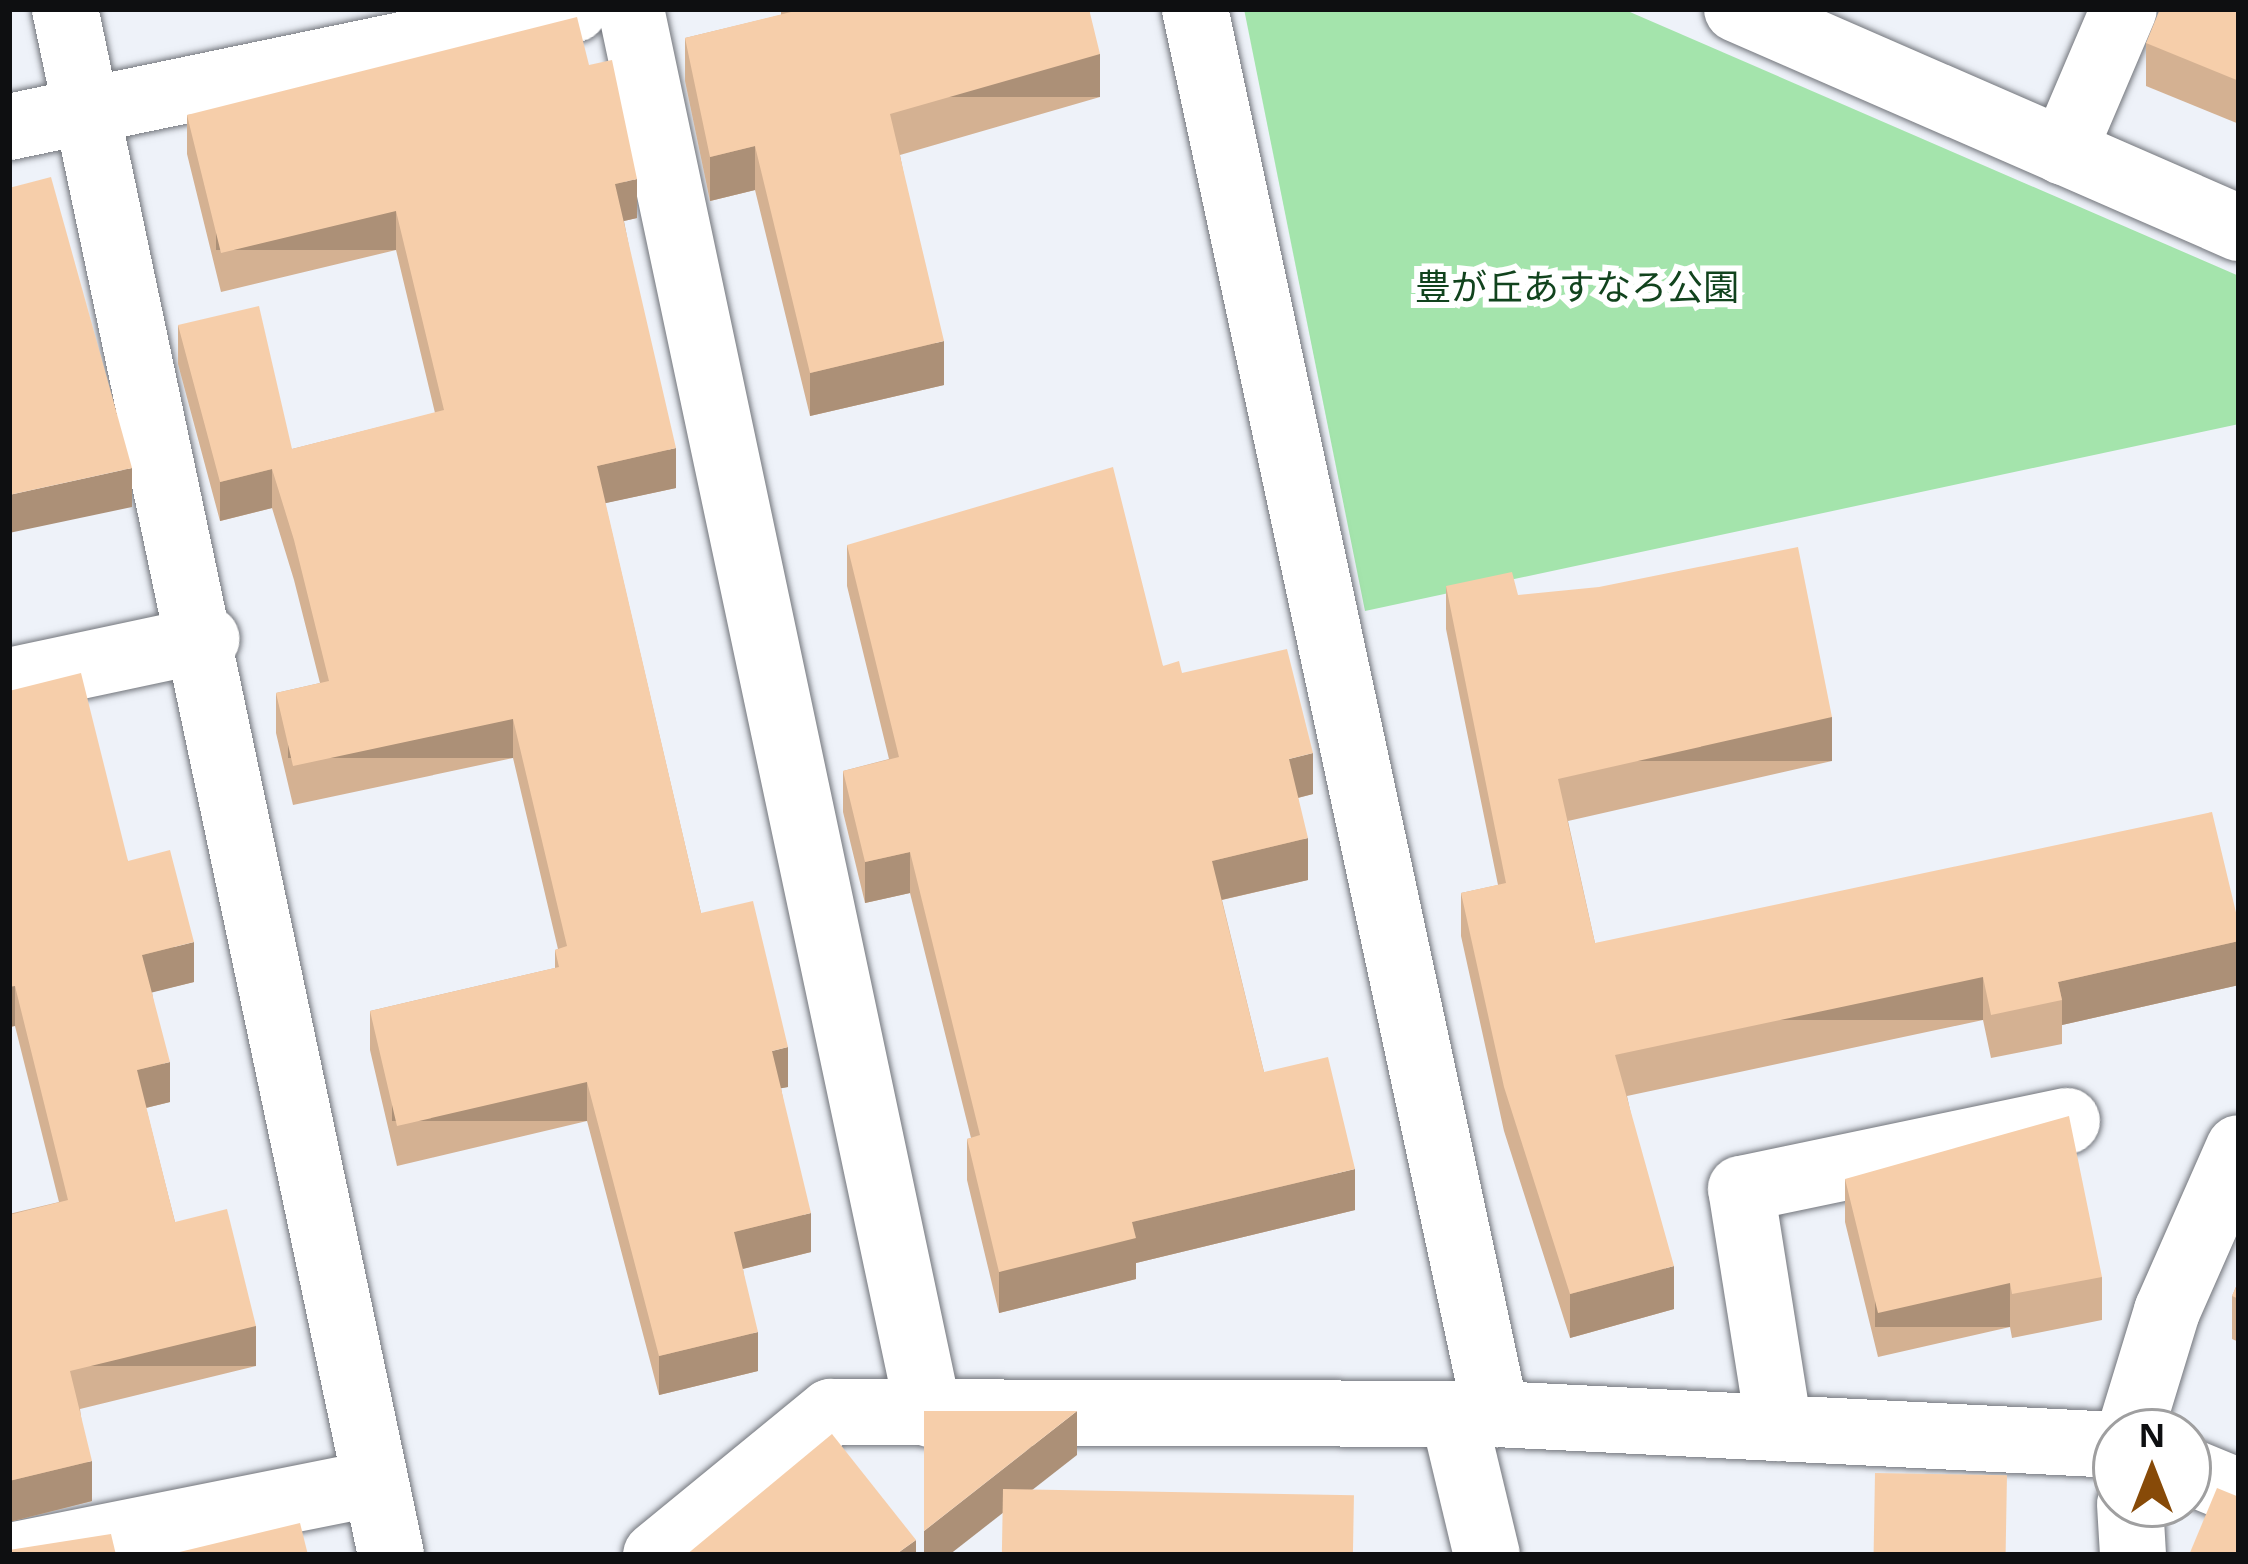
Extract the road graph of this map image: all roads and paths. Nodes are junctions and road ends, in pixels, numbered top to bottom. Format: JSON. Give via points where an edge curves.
{"nodes":[{"id":1,"x":65,"y":9,"type":"edge"},
{"id":2,"x":574,"y":9,"type":"edge"},
{"id":3,"x":631,"y":9,"type":"edge"},
{"id":4,"x":1195,"y":9,"type":"edge"},
{"id":5,"x":1737,"y":9,"type":"edge"},
{"id":6,"x":2124,"y":9,"type":"edge"},
{"id":7,"x":87,"y":111,"type":"junction"},
{"id":8,"x":9,"y":127,"type":"edge"},
{"id":9,"x":2063,"y":152,"type":"junction"},
{"id":10,"x":2239,"y":229,"type":"edge"},
{"id":11,"x":207,"y":639,"type":"junction"},
{"id":12,"x":9,"y":681,"type":"edge"},
{"id":13,"x":2067,"y":1121,"type":"edge"},
{"id":14,"x":2239,"y":1148,"type":"edge"},
{"id":15,"x":2139,"y":1408,"type":"edge"},
{"id":16,"x":929,"y":1414,"type":"junction"},
{"id":17,"x":1476,"y":1418,"type":"junction"},
{"id":18,"x":1779,"y":1428,"type":"junction"},
{"id":19,"x":2092,"y":1444,"type":"edge"},
{"id":20,"x":375,"y":1483,"type":"junction"},
{"id":21,"x":15,"y":1555,"type":"edge"},
{"id":22,"x":391,"y":1555,"type":"edge"},
{"id":23,"x":656,"y":1555,"type":"edge"},
{"id":24,"x":1487,"y":1555,"type":"edge"}],
"edges":[{"from":1,"to":7,"type":"street"},
{"from":2,"to":7,"type":"street"},
{"from":3,"to":16,"type":"street"},
{"from":4,"to":17,"type":"street"},
{"from":5,"to":9,"type":"street"},
{"from":6,"to":9,"type":"street"},
{"from":7,"to":8,"type":"street"},
{"from":7,"to":11,"type":"street"},
{"from":9,"to":10,"type":"street"},
{"from":11,"to":12,"type":"street"},
{"from":11,"to":20,"type":"street"},
{"from":13,"to":18,"type":"street","via":[[1741,1189]]},
{"from":14,"to":15,"type":"street"},
{"from":16,"to":17,"type":"street"},
{"from":16,"to":23,"type":"street","via":[[831,1412]]},
{"from":17,"to":18,"type":"street"},
{"from":17,"to":24,"type":"street"},
{"from":18,"to":19,"type":"street"},
{"from":20,"to":21,"type":"street"},
{"from":20,"to":22,"type":"street"}]}
